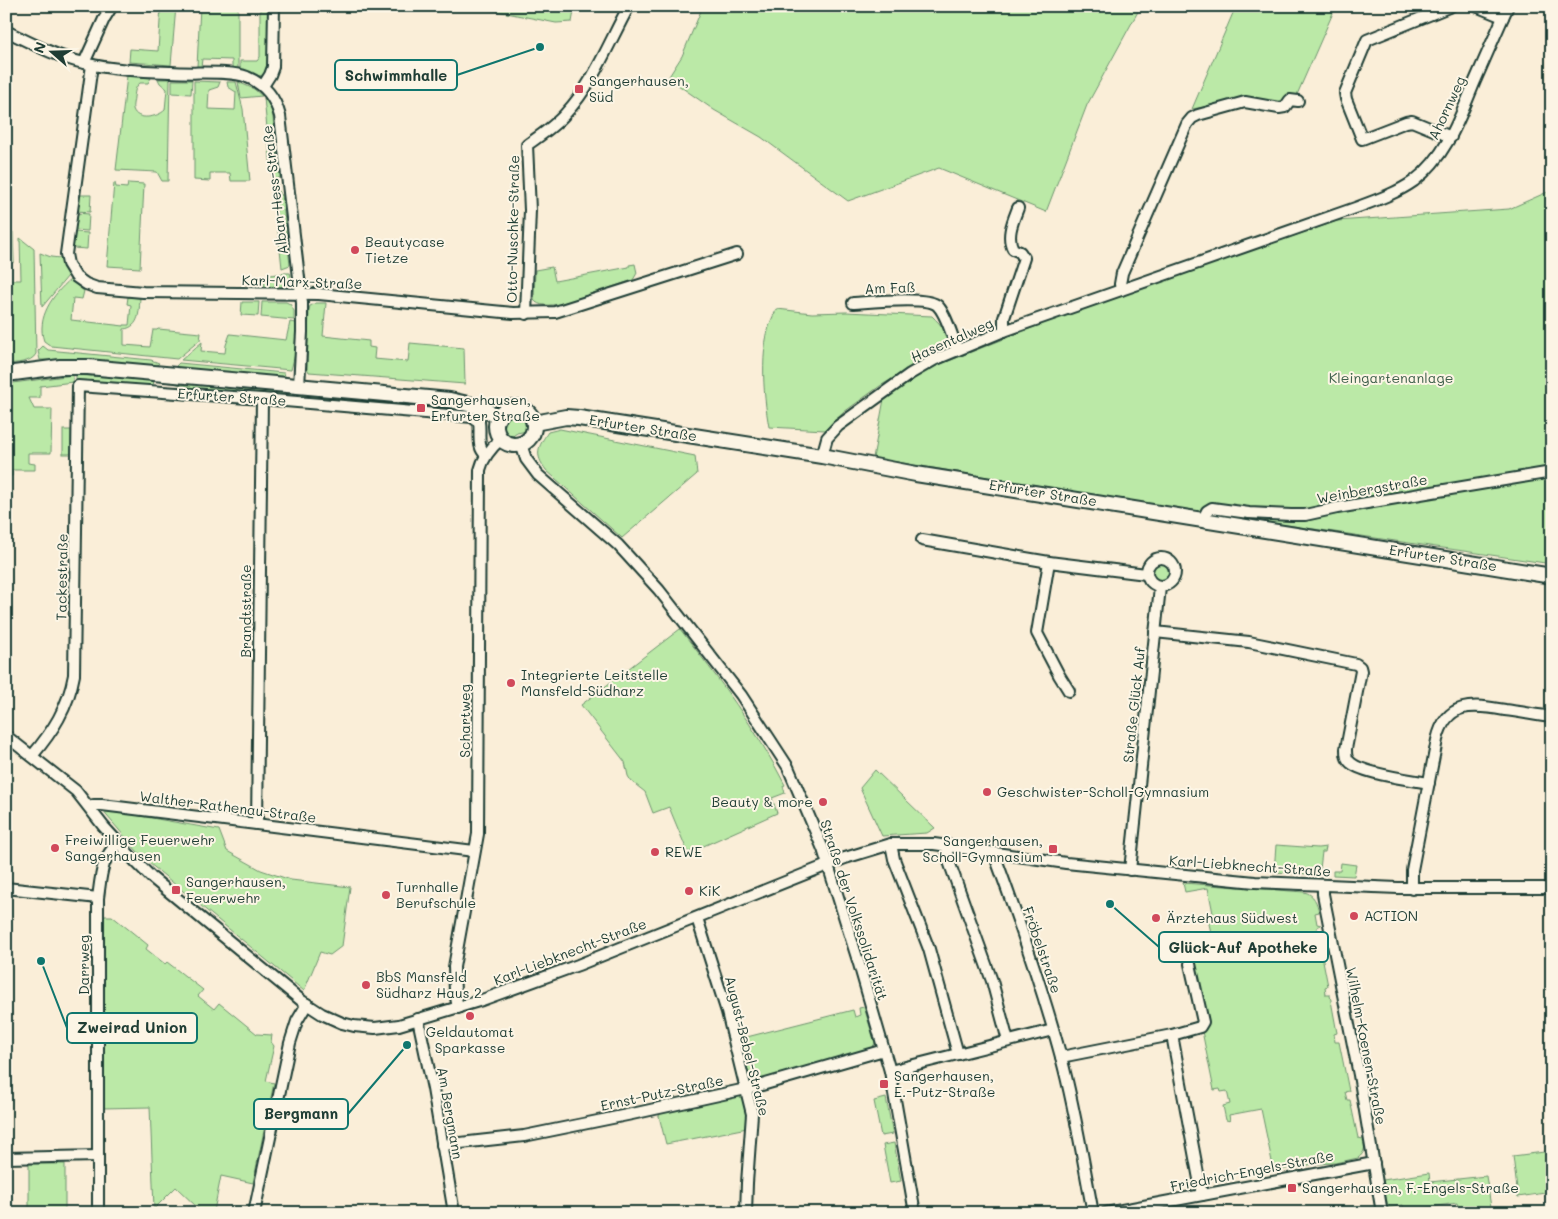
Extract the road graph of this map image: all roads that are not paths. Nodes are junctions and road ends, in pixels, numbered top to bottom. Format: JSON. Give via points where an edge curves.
{"nodes":[{"id":1,"x":112,"y":6,"type":"edge"},
{"id":2,"x":274,"y":6,"type":"edge"},
{"id":3,"x":629,"y":6,"type":"edge"},
{"id":4,"x":1451,"y":6,"type":"edge"},
{"id":5,"x":1476,"y":6,"type":"edge"},
{"id":6,"x":1508,"y":6,"type":"edge"},
{"id":7,"x":1503,"y":17,"type":"junction"},
{"id":8,"x":6,"y":31,"type":"edge"},
{"id":9,"x":88,"y":64,"type":"junction"},
{"id":10,"x":263,"y":86,"type":"junction"},
{"id":11,"x":1298,"y":101,"type":"dead end"},
{"id":12,"x":1451,"y":137,"type":"junction"},
{"id":13,"x":1018,"y":208,"type":"dead end"},
{"id":14,"x":1326,"y":218,"type":"joint"},
{"id":15,"x":737,"y":254,"type":"dead end"},
{"id":16,"x":1121,"y":290,"type":"junction"},
{"id":17,"x":301,"y":294,"type":"junction"},
{"id":18,"x":853,"y":303,"type":"dead end"},
{"id":19,"x":526,"y":314,"type":"junction"},
{"id":20,"x":1004,"y":332,"type":"junction"},
{"id":21,"x":957,"y":350,"type":"junction"},
{"id":22,"x":6,"y":374,"type":"edge"},
{"id":23,"x":158,"y":374,"type":"junction"},
{"id":24,"x":78,"y":386,"type":"joint"},
{"id":25,"x":299,"y":386,"type":"junction"},
{"id":26,"x":156,"y":391,"type":"junction"},
{"id":27,"x":262,"y":399,"type":"junction"},
{"id":28,"x":499,"y":417,"type":"junction"},
{"id":29,"x":534,"y":423,"type":"junction"},
{"id":30,"x":501,"y":439,"type":"junction"},
{"id":31,"x":521,"y":444,"type":"junction"},
{"id":32,"x":486,"y":455,"type":"junction"},
{"id":33,"x":822,"y":456,"type":"junction"},
{"id":34,"x":1552,"y":472,"type":"edge"},
{"id":35,"x":1203,"y":519,"type":"junction"},
{"id":36,"x":922,"y":540,"type":"dead end"},
{"id":37,"x":1049,"y":562,"type":"junction"},
{"id":38,"x":1146,"y":574,"type":"junction"},
{"id":39,"x":1552,"y":576,"type":"edge"},
{"id":40,"x":1160,"y":587,"type":"junction"},
{"id":41,"x":1155,"y":632,"type":"junction"},
{"id":42,"x":1069,"y":691,"type":"dead end"},
{"id":43,"x":1552,"y":717,"type":"edge"},
{"id":44,"x":6,"y":736,"type":"edge"},
{"id":45,"x":32,"y":756,"type":"junction"},
{"id":46,"x":1429,"y":783,"type":"junction"},
{"id":47,"x":90,"y":808,"type":"junction"},
{"id":48,"x":257,"y":824,"type":"junction"},
{"id":49,"x":118,"y":843,"type":"junction"},
{"id":50,"x":890,"y":844,"type":"junction"},
{"id":51,"x":948,"y":845,"type":"junction"},
{"id":52,"x":474,"y":851,"type":"junction"},
{"id":53,"x":996,"y":853,"type":"junction"},
{"id":54,"x":828,"y":865,"type":"junction"},
{"id":55,"x":1130,"y":870,"type":"junction"},
{"id":56,"x":1323,"y":886,"type":"junction"},
{"id":57,"x":6,"y":888,"type":"edge"},
{"id":58,"x":1552,"y":888,"type":"edge"},
{"id":59,"x":1412,"y":889,"type":"junction"},
{"id":60,"x":98,"y":898,"type":"junction"},
{"id":61,"x":697,"y":918,"type":"junction"},
{"id":62,"x":1190,"y":964,"type":"dead end"},
{"id":63,"x":307,"y":1004,"type":"junction"},
{"id":64,"x":458,"y":1008,"type":"junction"},
{"id":65,"x":418,"y":1019,"type":"junction"},
{"id":66,"x":1053,"y":1030,"type":"junction"},
{"id":67,"x":1172,"y":1035,"type":"junction"},
{"id":68,"x":1008,"y":1041,"type":"junction"},
{"id":69,"x":884,"y":1050,"type":"junction"},
{"id":70,"x":958,"y":1054,"type":"junction"},
{"id":71,"x":1061,"y":1057,"type":"junction"},
{"id":72,"x":890,"y":1071,"type":"junction"},
{"id":73,"x":745,"y":1089,"type":"junction"},
{"id":74,"x":442,"y":1146,"type":"junction"},
{"id":75,"x":98,"y":1156,"type":"junction"},
{"id":76,"x":6,"y":1158,"type":"edge"},
{"id":77,"x":1374,"y":1163,"type":"junction"},
{"id":78,"x":1202,"y":1195,"type":"junction"},
{"id":79,"x":1136,"y":1210,"type":"edge"},
{"id":80,"x":98,"y":1213,"type":"edge"},
{"id":81,"x":254,"y":1213,"type":"edge"},
{"id":82,"x":454,"y":1213,"type":"edge"},
{"id":83,"x":746,"y":1213,"type":"edge"},
{"id":84,"x":915,"y":1213,"type":"edge"},
{"id":85,"x":1093,"y":1213,"type":"edge"},
{"id":86,"x":1106,"y":1213,"type":"edge"},
{"id":87,"x":1382,"y":1213,"type":"edge"}],
"edges":[{"from":1,"to":9,"type":"street"},
{"from":2,"to":10,"type":"street","via":[[273,67]]},
{"from":3,"to":19,"type":"street","name":"Otto-Nuschke-Straße","via":[[578,99],[565,115],[527,145],[530,216]]},
{"from":4,"to":12,"type":"street","via":[[1367,40],[1345,93],[1362,139],[1406,122]]},
{"from":5,"to":7,"type":"street"},
{"from":6,"to":7,"type":"street","name":"Ahornweg"},
{"from":7,"to":12,"type":"street","name":"Ahornweg"},
{"from":8,"to":9,"type":"street"},
{"from":9,"to":10,"type":"street","via":[[238,75]]},
{"from":9,"to":17,"type":"street","name":"Karl-Marx-Straße","via":[[66,250],[68,264],[76,277],[92,287],[143,292]]},
{"from":10,"to":17,"type":"street","name":"Alban-Hess-Straße","via":[[272,96],[280,116]]},
{"from":11,"to":16,"type":"street","via":[[1290,100],[1285,107],[1279,108],[1245,102],[1192,118],[1122,273]]},
{"from":12,"to":14,"type":"street","name":"Ahornweg","via":[[1436,160],[1406,186]]},
{"from":13,"to":20,"type":"street","via":[[1012,222],[1011,245],[1024,258],[1004,318]]},
{"from":14,"to":16,"type":"street","name":"Hasentalweg"},
{"from":15,"to":19,"type":"street","name":"Karl-Marx-Straße","via":[[555,312]]},
{"from":16,"to":20,"type":"street","name":"Hasentalweg"},
{"from":17,"to":19,"type":"street","name":"Karl-Marx-Straße"},
{"from":17,"to":25,"type":"street","name":"Alban-Hess-Straße"},
{"from":18,"to":21,"type":"street","name":"Am Faß","via":[[934,303],[942,312]]},
{"from":20,"to":21,"type":"street","name":"Hasentalweg"},
{"from":21,"to":33,"type":"street","name":"Hasentalweg","via":[[910,374],[844,421],[827,438]]},
{"from":22,"to":23,"type":"main road","name":"Erfurter Straße","via":[[70,367]]},
{"from":23,"to":25,"type":"main road","name":"Erfurter Straße"},
{"from":23,"to":26,"type":"street"},
{"from":24,"to":26,"type":"street","name":"Erfurter Straße"},
{"from":24,"to":45,"type":"street","name":"Tackestraße","via":[[74,675],[70,695],[54,729]]},
{"from":25,"to":28,"type":"main road","name":"Erfurter Straße","via":[[458,401]]},
{"from":26,"to":27,"type":"street","name":"Erfurter Straße"},
{"from":27,"to":32,"type":"street","name":"Erfurter Straße","via":[[472,416],[479,422],[480,446]]},
{"from":27,"to":48,"type":"street","name":"Brandtstraße"},
{"from":28,"to":29,"type":"main road","via":[[509,409],[518,408],[528,413]]},
{"from":28,"to":30,"type":"main road","via":[[497,430]]},
{"from":29,"to":31,"type":"main road","via":[[532,436]]},
{"from":29,"to":33,"type":"main road","name":"Erfurter Straße","via":[[579,418]]},
{"from":30,"to":31,"type":"main road","via":[[510,444]]},
{"from":30,"to":32,"type":"street","name":"Schartweg"},
{"from":31,"to":54,"type":"street","name":"Straße der Volkssolidarität","via":[[526,459],[538,475],[618,545],[660,590],[741,696],[788,767]]},
{"from":32,"to":52,"type":"street","name":"Schartweg","via":[[480,470],[478,830]]},
{"from":33,"to":35,"type":"main road","name":"Erfurter Straße"},
{"from":34,"to":35,"type":"street","name":"Weinbergstraße","via":[[1305,515],[1269,515],[1212,508]]},
{"from":35,"to":39,"type":"main road","name":"Erfurter Straße"},
{"from":36,"to":37,"type":"street"},
{"from":37,"to":38,"type":"street"},
{"from":37,"to":42,"type":"street","via":[[1037,633]]},
{"from":38,"to":40,"type":"street","via":[[1150,582]]},
{"from":38,"to":40,"type":"street","via":[[1155,559],[1169,561],[1174,567],[1174,578],[1168,585]]},
{"from":40,"to":41,"type":"street","name":"Straße Glück Auf"},
{"from":41,"to":46,"type":"street","name":"Straße Glück Auf","via":[[1249,642],[1348,661],[1360,667],[1346,749],[1348,759],[1364,770]]},
{"from":41,"to":55,"type":"street","name":"Straße Glück Auf"},
{"from":43,"to":46,"type":"street","via":[[1475,706],[1456,711],[1441,728]]},
{"from":44,"to":45,"type":"street"},
{"from":45,"to":47,"type":"street","via":[[76,791]]},
{"from":46,"to":59,"type":"street","via":[[1412,869]]},
{"from":47,"to":48,"type":"street","name":"Walther-Rathenau-Straße","via":[[99,804]]},
{"from":47,"to":49,"type":"street","name":"Karl-Liebknecht-Straße"},
{"from":48,"to":52,"type":"street","name":"Walther-Rathenau-Straße"},
{"from":49,"to":60,"type":"street","name":"Darrweg","via":[[107,855],[103,866]]},
{"from":49,"to":63,"type":"street","name":"Karl-Liebknecht-Straße","via":[[156,881]]},
{"from":50,"to":51,"type":"street","name":"Karl-Liebknecht-Straße"},
{"from":50,"to":54,"type":"street","name":"Karl-Liebknecht-Straße"},
{"from":50,"to":70,"type":"street","via":[[929,948]]},
{"from":51,"to":53,"type":"street","name":"Karl-Liebknecht-Straße"},
{"from":51,"to":68,"type":"street","via":[[947,856],[992,980]]},
{"from":52,"to":64,"type":"street","name":"Schartweg","via":[[454,967]]},
{"from":53,"to":55,"type":"street","name":"Karl-Liebknecht-Straße"},
{"from":53,"to":66,"type":"street","name":"Fröbelstraße"},
{"from":54,"to":61,"type":"street","name":"Karl-Liebknecht-Straße"},
{"from":54,"to":69,"type":"street","name":"Straße der Volkssolidarität"},
{"from":55,"to":56,"type":"street","name":"Karl-Liebknecht-Straße"},
{"from":56,"to":59,"type":"street","name":"Karl-Liebknecht-Straße"},
{"from":56,"to":77,"type":"street","name":"Wilhelm-Koenen-Straße"},
{"from":57,"to":60,"type":"street"},
{"from":58,"to":59,"type":"street","name":"Karl-Liebknecht-Straße"},
{"from":60,"to":75,"type":"street","name":"Darrweg"},
{"from":61,"to":64,"type":"street","name":"Karl-Liebknecht-Straße"},
{"from":61,"to":73,"type":"street","name":"August-Bebel-Straße","via":[[725,1004]]},
{"from":62,"to":67,"type":"street","via":[[1203,1022],[1200,1027]]},
{"from":63,"to":65,"type":"street","name":"Karl-Liebknecht-Straße","via":[[337,1020],[361,1027],[388,1027]]},
{"from":63,"to":81,"type":"street","via":[[290,1043]]},
{"from":64,"to":65,"type":"street","name":"Karl-Liebknecht-Straße"},
{"from":65,"to":74,"type":"street","name":"Am Bergmann"},
{"from":66,"to":68,"type":"street"},
{"from":66,"to":71,"type":"street","name":"Fröbelstraße"},
{"from":67,"to":71,"type":"street"},
{"from":67,"to":78,"type":"street"},
{"from":68,"to":70,"type":"street"},
{"from":69,"to":72,"type":"street","name":"Straße der Volkssolidarität"},
{"from":69,"to":73,"type":"street","name":"Ernst-Putz-Straße"},
{"from":70,"to":72,"type":"street"},
{"from":71,"to":85,"type":"street","name":"Fröbelstraße"},
{"from":72,"to":84,"type":"street","name":"Straße der Volkssolidarität"},
{"from":73,"to":74,"type":"street","name":"Ernst-Putz-Straße","via":[[524,1136]]},
{"from":73,"to":83,"type":"street","name":"August-Bebel-Straße","via":[[753,1123]]},
{"from":74,"to":82,"type":"street","name":"Am Bergmann"},
{"from":75,"to":76,"type":"street"},
{"from":75,"to":80,"type":"street","name":"Darrweg"},
{"from":77,"to":78,"type":"street","name":"Friedrich-Engels-Straße"},
{"from":77,"to":87,"type":"street","name":"Wilhelm-Koenen-Straße"},
{"from":78,"to":79,"type":"street","name":"Friedrich-Engels-Straße"},
{"from":79,"to":86,"type":"street","name":"Friedrich-Engels-Straße"}]}
